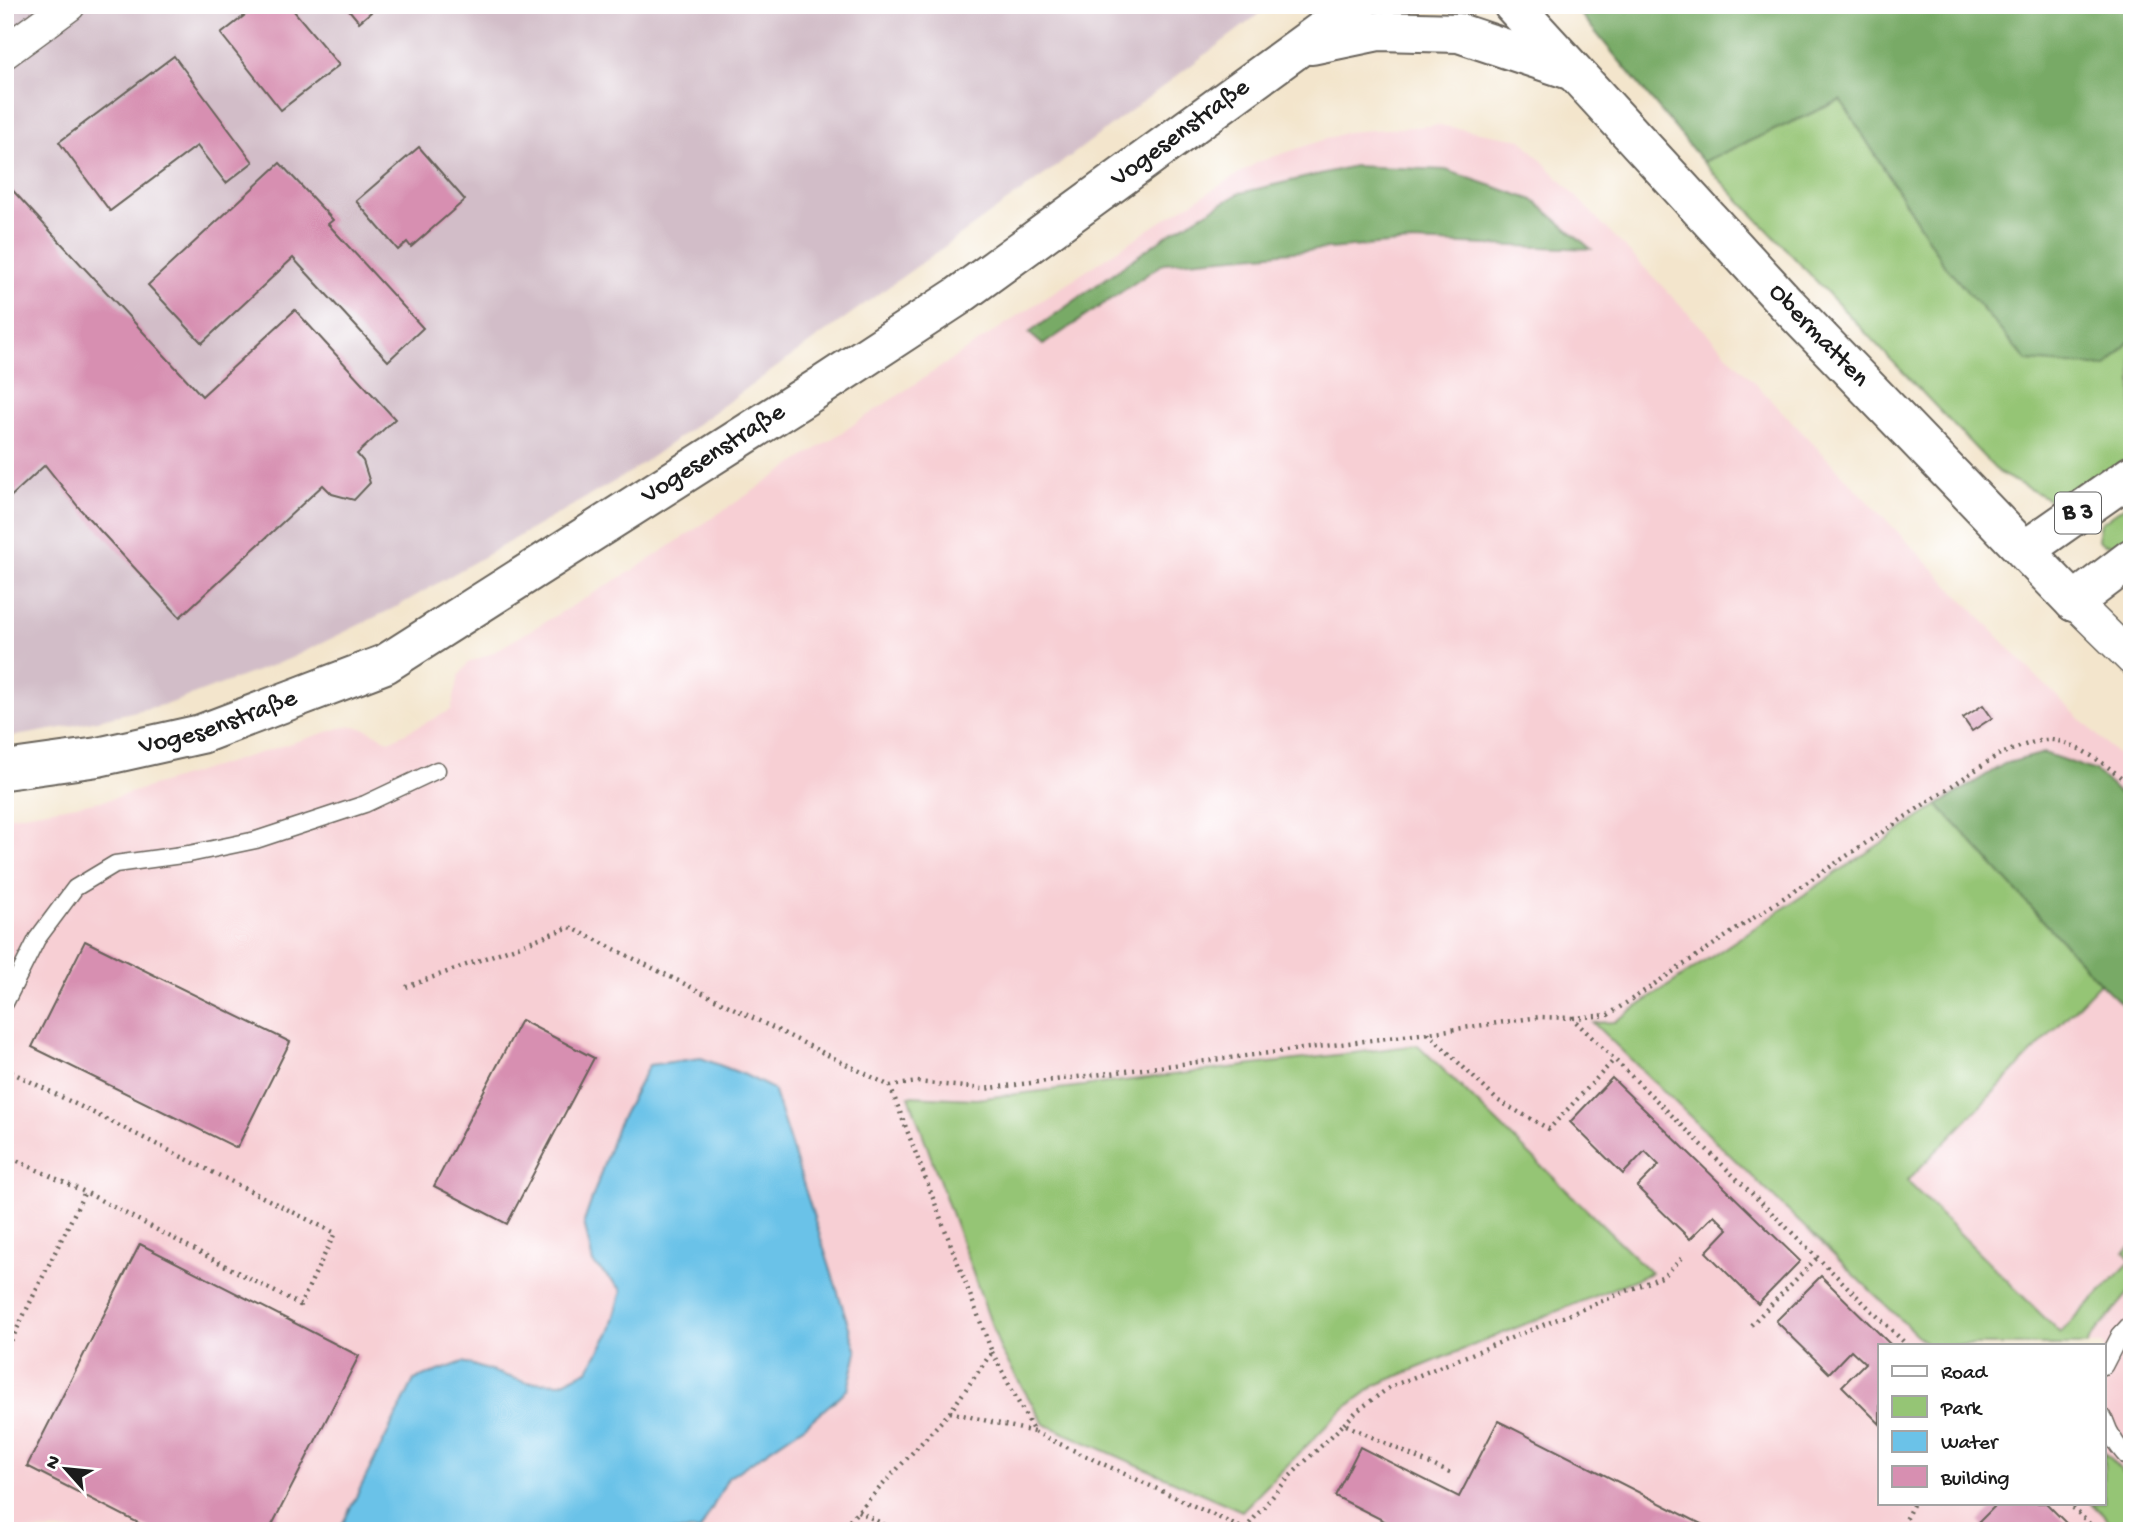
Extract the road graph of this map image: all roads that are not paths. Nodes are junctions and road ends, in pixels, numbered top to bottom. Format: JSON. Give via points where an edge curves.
{"nodes":[{"id":1,"x":69,"y":5,"type":"edge"},
{"id":2,"x":1357,"y":5,"type":"edge"},
{"id":3,"x":1513,"y":5,"type":"edge"},
{"id":4,"x":1303,"y":46,"type":"junction"},
{"id":5,"x":5,"y":52,"type":"edge"},
{"id":6,"x":1571,"y":70,"type":"junction"},
{"id":7,"x":2132,"y":475,"type":"edge"},
{"id":8,"x":2025,"y":550,"type":"junction"},
{"id":9,"x":2132,"y":558,"type":"edge"},
{"id":10,"x":2074,"y":602,"type":"junction"},
{"id":11,"x":2132,"y":659,"type":"edge"},
{"id":12,"x":5,"y":770,"type":"edge"},
{"id":13,"x":437,"y":770,"type":"dead end"},
{"id":14,"x":5,"y":1003,"type":"edge"},
{"id":15,"x":2132,"y":1322,"type":"edge"},
{"id":16,"x":2106,"y":1362,"type":"edge"},
{"id":17,"x":2106,"y":1424,"type":"edge"},
{"id":18,"x":2132,"y":1462,"type":"edge"}],
"edges":[{"from":1,"to":5,"type":"street"},
{"from":2,"to":4,"type":"street","name":"Vogesenstraße"},
{"from":3,"to":6,"type":"street","name":"Obermatten"},
{"from":4,"to":6,"type":"street","via":[[1379,31],[1460,33]]},
{"from":4,"to":12,"type":"street","name":"Vogesenstraße","via":[[957,297],[385,664],[201,734],[98,757]]},
{"from":6,"to":8,"type":"street","name":"Obermatten","via":[[1785,302]]},
{"from":7,"to":8,"type":"street","number":"B 3"},
{"from":8,"to":10,"type":"street","name":"Obermatten"},
{"from":9,"to":10,"type":"street","number":"B 3"},
{"from":10,"to":11,"type":"street","name":"Obermatten"},
{"from":13,"to":14,"type":"lane","via":[[365,804],[256,840],[115,864],[75,888],[37,939]]},
{"from":15,"to":16,"type":"lane"},
{"from":17,"to":18,"type":"lane"}]}
